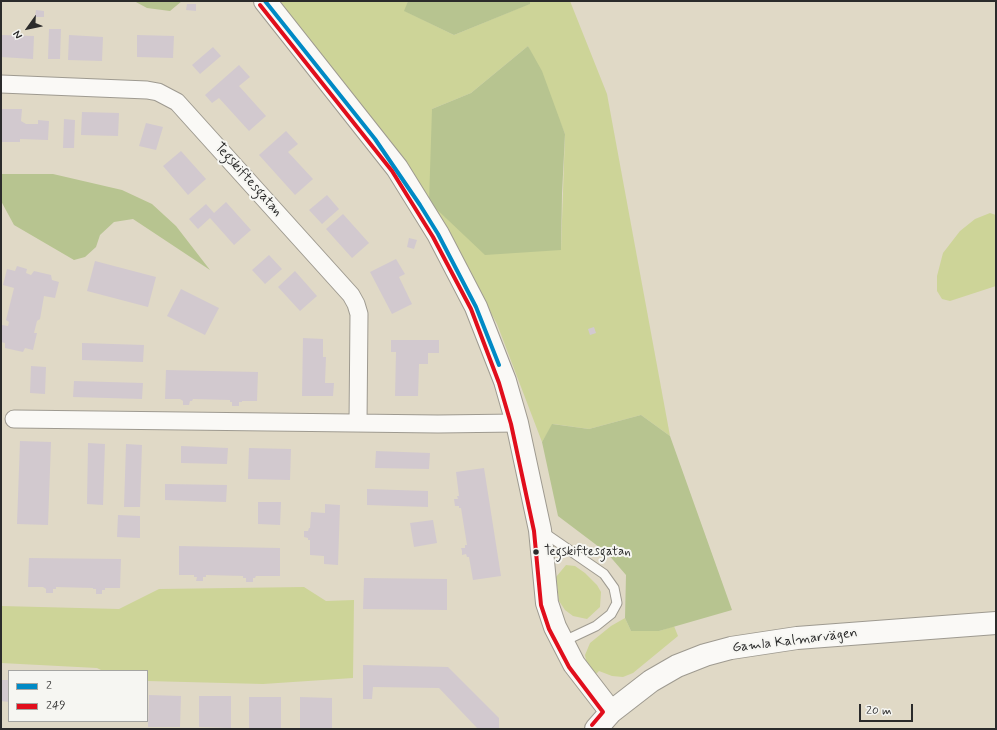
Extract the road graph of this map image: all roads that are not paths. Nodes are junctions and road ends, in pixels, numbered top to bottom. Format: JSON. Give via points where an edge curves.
{"nodes":[{"id":1,"x":265,"y":1,"type":"edge"},
{"id":2,"x":1,"y":84,"type":"edge"},
{"id":3,"x":14,"y":419,"type":"dead end"},
{"id":4,"x":358,"y":423,"type":"junction"},
{"id":5,"x":517,"y":423,"type":"junction"},
{"id":6,"x":540,"y":530,"type":"junction"},
{"id":7,"x":996,"y":623,"type":"edge"},
{"id":8,"x":562,"y":642,"type":"junction"},
{"id":9,"x":611,"y":712,"type":"junction"},
{"id":10,"x":596,"y":729,"type":"edge"}],
"edges":[{"from":1,"to":5,"type":"street","via":[[380,145],[438,234],[476,307],[505,381]]},
{"from":2,"to":4,"type":"street","name":"Tegskiftesgatan","via":[[147,90],[163,94],[177,102],[356,304],[359,314]]},
{"from":3,"to":4,"type":"street"},
{"from":4,"to":5,"type":"street"},
{"from":5,"to":6,"type":"street"},
{"from":6,"to":8,"type":"street","via":[[547,603]]},
{"from":6,"to":8,"type":"lane","via":[[604,574],[614,588],[617,603],[611,614],[596,626]]},
{"from":7,"to":9,"type":"street","name":"Gamla Kalmarvägen","via":[[797,638],[731,648],[677,666],[650,681]]},
{"from":8,"to":9,"type":"street","via":[[585,679]]},
{"from":9,"to":10,"type":"street","name":"Gamla Kalmarvägen"}]}
